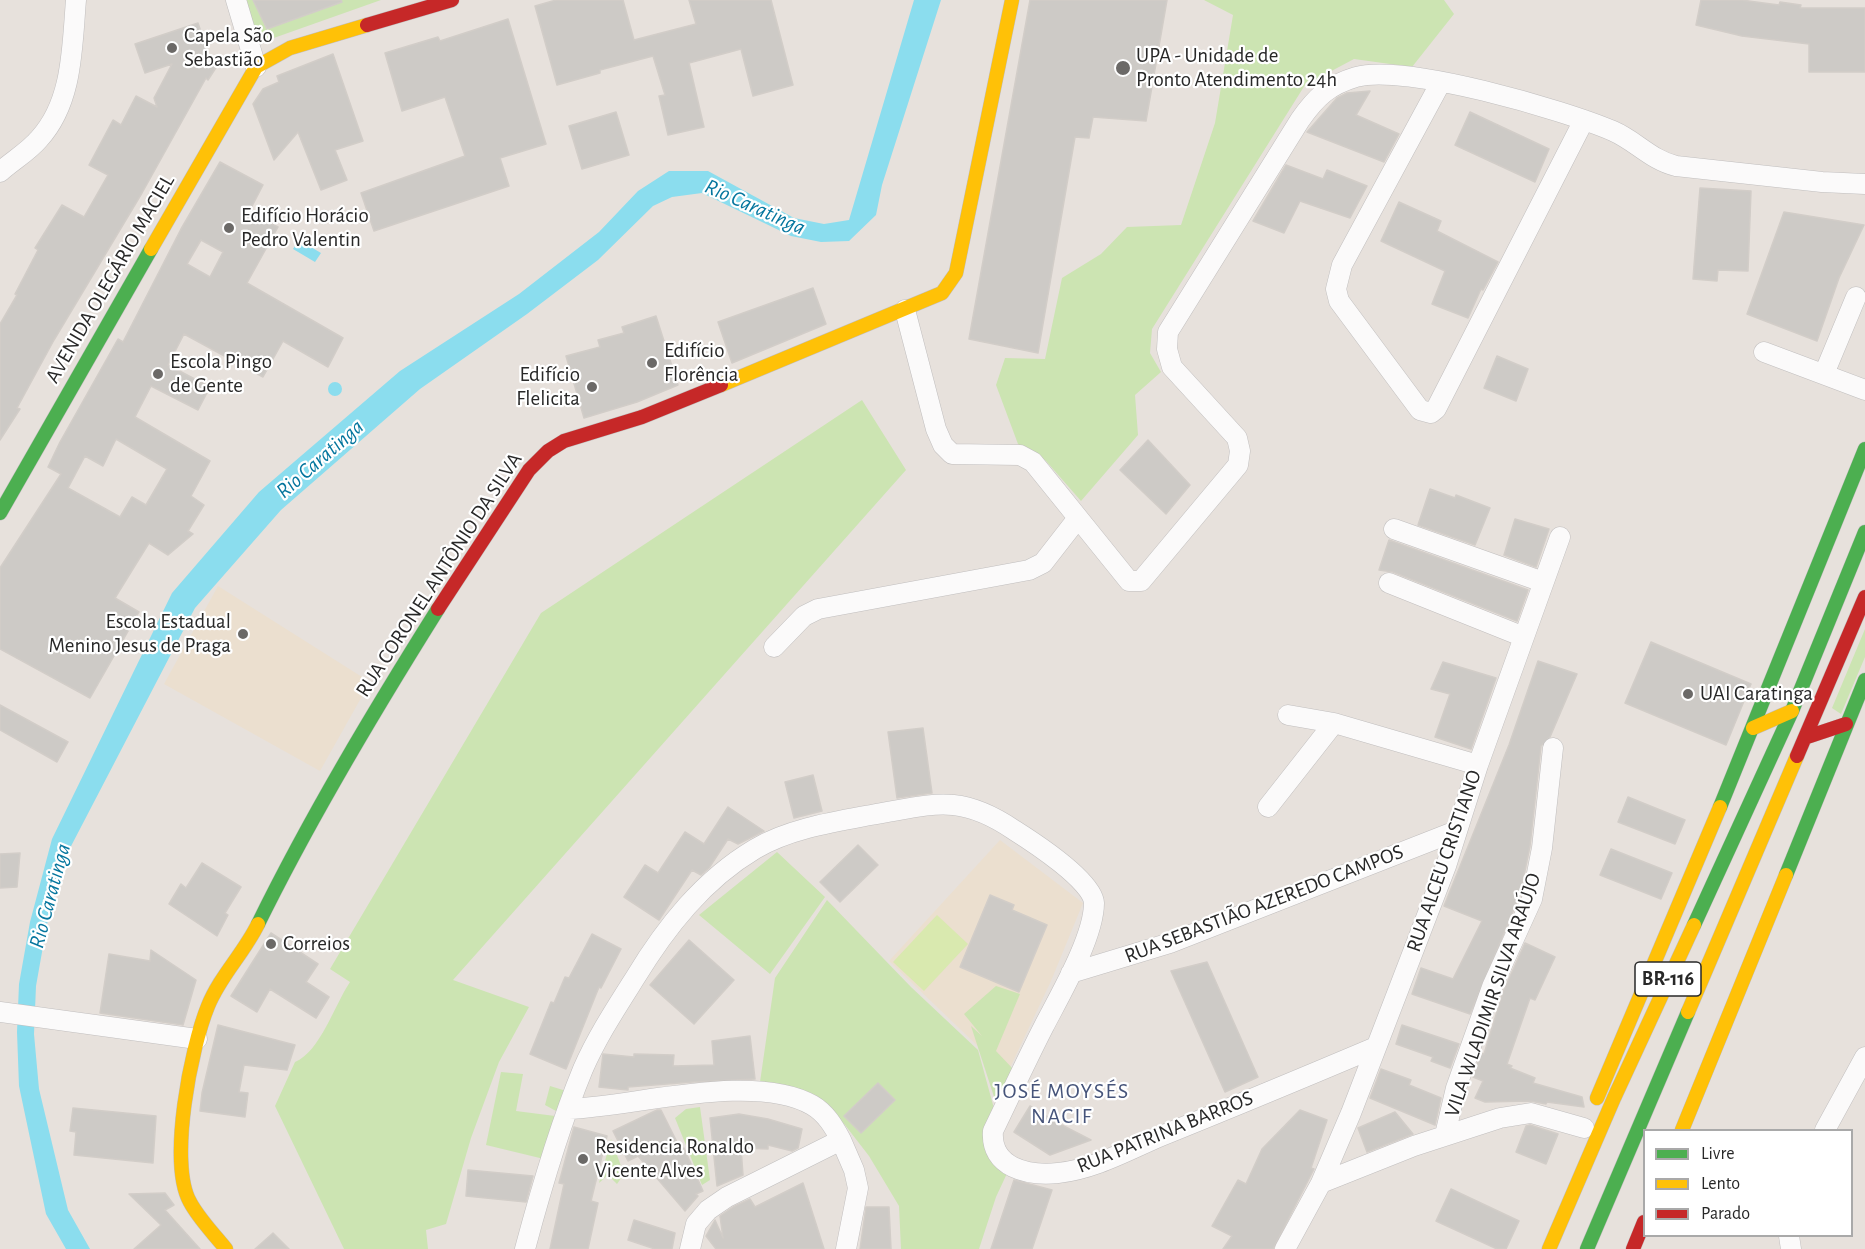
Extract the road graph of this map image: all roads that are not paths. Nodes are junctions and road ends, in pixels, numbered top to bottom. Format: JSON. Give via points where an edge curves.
{"nodes":[{"id":1,"x":76,"y":0,"type":"edge"},
{"id":2,"x":236,"y":0,"type":"edge"},
{"id":3,"x":452,"y":0,"type":"edge"},
{"id":4,"x":1012,"y":0,"type":"edge"},
{"id":5,"x":256,"y":67,"type":"junction"},
{"id":6,"x":1441,"y":82,"type":"junction"},
{"id":7,"x":1584,"y":120,"type":"junction"},
{"id":8,"x":0,"y":172,"type":"edge"},
{"id":9,"x":1865,"y":184,"type":"edge"},
{"id":10,"x":1856,"y":297,"type":"dead end"},
{"id":11,"x":904,"y":310,"type":"junction"},
{"id":12,"x":1764,"y":352,"type":"dead end"},
{"id":13,"x":1824,"y":374,"type":"junction"},
{"id":14,"x":1865,"y":390,"type":"edge"},
{"id":15,"x":1865,"y":449,"type":"edge"},
{"id":16,"x":0,"y":513,"type":"edge"},
{"id":17,"x":1078,"y":518,"type":"junction"},
{"id":18,"x":1394,"y":529,"type":"dead end"},
{"id":19,"x":1865,"y":532,"type":"edge"},
{"id":20,"x":1560,"y":537,"type":"dead end"},
{"id":21,"x":1543,"y":582,"type":"junction"},
{"id":22,"x":1389,"y":583,"type":"dead end"},
{"id":23,"x":1865,"y":597,"type":"edge"},
{"id":24,"x":1524,"y":637,"type":"junction"},
{"id":25,"x":774,"y":647,"type":"dead end"},
{"id":26,"x":1865,"y":680,"type":"edge"},
{"id":27,"x":1792,"y":711,"type":"junction"},
{"id":28,"x":1288,"y":715,"type":"dead end"},
{"id":29,"x":1334,"y":723,"type":"junction"},
{"id":30,"x":1846,"y":724,"type":"junction"},
{"id":31,"x":1753,"y":728,"type":"junction"},
{"id":32,"x":1807,"y":737,"type":"junction"},
{"id":33,"x":1553,"y":748,"type":"dead end"},
{"id":34,"x":1478,"y":765,"type":"junction"},
{"id":35,"x":1268,"y":807,"type":"dead end"},
{"id":36,"x":1456,"y":831,"type":"junction"},
{"id":37,"x":1071,"y":973,"type":"junction"},
{"id":38,"x":0,"y":1012,"type":"edge"},
{"id":39,"x":197,"y":1039,"type":"junction"},
{"id":40,"x":1376,"y":1047,"type":"junction"},
{"id":41,"x":1865,"y":1057,"type":"edge"},
{"id":42,"x":569,"y":1109,"type":"junction"},
{"id":43,"x":1586,"y":1123,"type":"joint"},
{"id":44,"x":1683,"y":1129,"type":"edge"},
{"id":45,"x":1826,"y":1129,"type":"edge"},
{"id":46,"x":1446,"y":1135,"type":"junction"},
{"id":47,"x":842,"y":1140,"type":"junction"},
{"id":48,"x":1322,"y":1183,"type":"junction"},
{"id":49,"x":1552,"y":1205,"type":"dead end"},
{"id":50,"x":1643,"y":1224,"type":"edge"},
{"id":51,"x":226,"y":1249,"type":"edge"},
{"id":52,"x":525,"y":1249,"type":"edge"},
{"id":53,"x":690,"y":1249,"type":"edge"},
{"id":54,"x":846,"y":1249,"type":"edge"},
{"id":55,"x":1285,"y":1249,"type":"edge"},
{"id":56,"x":1534,"y":1249,"type":"edge"},
{"id":57,"x":1549,"y":1249,"type":"edge"},
{"id":58,"x":1587,"y":1249,"type":"edge"},
{"id":59,"x":1633,"y":1249,"type":"edge"}],
"edges":[{"from":1,"to":8,"type":"street","via":[[68,81],[55,118],[38,141]]},
{"from":2,"to":5,"type":"street"},
{"from":3,"to":5,"type":"main road","via":[[290,48]]},
{"from":4,"to":11,"type":"main road","name":"RUA CORONEL ANTÔNIO DA SILVA","via":[[956,273],[942,293]]},
{"from":5,"to":16,"type":"main road","name":"AVENIDA OLEGÁRIO MACIEL"},
{"from":6,"to":7,"type":"street"},
{"from":6,"to":7,"type":"street","via":[[1341,265],[1336,289],[1346,314],[1426,413],[1436,409]]},
{"from":6,"to":17,"type":"street","via":[[1380,73],[1357,76],[1316,98],[1179,311],[1168,332],[1172,367],[1237,438],[1240,451],[1238,465],[1141,581],[1129,580]]},
{"from":7,"to":9,"type":"street","via":[[1631,140],[1653,159],[1676,166]]},
{"from":10,"to":13,"type":"street"},
{"from":11,"to":17,"type":"street","via":[[943,445],[952,454],[1020,455],[1033,462]]},
{"from":11,"to":39,"type":"main road","name":"RUA CORONEL ANTÔNIO DA SILVA","via":[[642,417],[564,441],[529,470],[392,682],[285,869],[255,931],[229,966],[208,1005]]},
{"from":12,"to":13,"type":"street"},
{"from":13,"to":14,"type":"street"},
{"from":15,"to":31,"type":"main road"},
{"from":17,"to":25,"type":"street","via":[[1043,563],[1029,570],[818,609],[804,616]]},
{"from":18,"to":21,"type":"street"},
{"from":19,"to":27,"type":"main road","number":"BR-116"},
{"from":20,"to":21,"type":"street","name":"RUA ALCEU CRISTIANO"},
{"from":21,"to":24,"type":"street","name":"RUA ALCEU CRISTIANO"},
{"from":22,"to":24,"type":"street"},
{"from":23,"to":32,"type":"main road","number":"BR-116"},
{"from":24,"to":34,"type":"street","name":"RUA ALCEU CRISTIANO"},
{"from":26,"to":30,"type":"main road"},
{"from":27,"to":31,"type":"main road"},
{"from":27,"to":57,"type":"main road","number":"BR-116"},
{"from":28,"to":29,"type":"street"},
{"from":29,"to":34,"type":"street"},
{"from":29,"to":35,"type":"street"},
{"from":30,"to":32,"type":"main road"},
{"from":30,"to":44,"type":"main road"},
{"from":31,"to":43,"type":"main road"},
{"from":32,"to":58,"type":"main road","number":"BR-116"},
{"from":33,"to":46,"type":"street","name":"VILA WLADIMIR SILVA ARAÚJO","via":[[1532,899],[1492,987],[1456,1088]]},
{"from":34,"to":36,"type":"street","name":"RUA ALCEU CRISTIANO"},
{"from":36,"to":37,"type":"street","name":"RUA SEBASTIÃO AZEREDO CAMPOS","via":[[1170,943]]},
{"from":36,"to":40,"type":"street","name":"RUA ALCEU CRISTIANO"},
{"from":37,"to":40,"type":"street","name":"RUA PATRINA BARROS","via":[[993,1131],[995,1151],[1020,1169],[1050,1173],[1091,1166]]},
{"from":37,"to":42,"type":"street","name":"RUA PATRINA BARROS","via":[[1092,918],[1091,891],[999,820],[956,803],[932,803],[809,828],[754,849],[714,878],[675,919],[604,1027]]},
{"from":38,"to":39,"type":"street"},
{"from":39,"to":51,"type":"main road","name":"RUA CORONEL ANTÔNIO DA SILVA","via":[[186,1092],[180,1168],[189,1201]]},
{"from":40,"to":48,"type":"street","name":"RUA ALCEU CRISTIANO"},
{"from":41,"to":45,"type":"street"},
{"from":42,"to":47,"type":"street","via":[[752,1090],[787,1095],[813,1106],[830,1121]]},
{"from":42,"to":52,"type":"street"},
{"from":43,"to":46,"type":"street","via":[[1532,1113],[1491,1120]]},
{"from":46,"to":48,"type":"street"},
{"from":47,"to":53,"type":"street","via":[[708,1210],[696,1224]]},
{"from":47,"to":54,"type":"street","via":[[858,1188]]},
{"from":48,"to":55,"type":"street","name":"RUA ALCEU CRISTIANO"},
{"from":49,"to":56,"type":"main road"},
{"from":50,"to":59,"type":"main road"}]}
